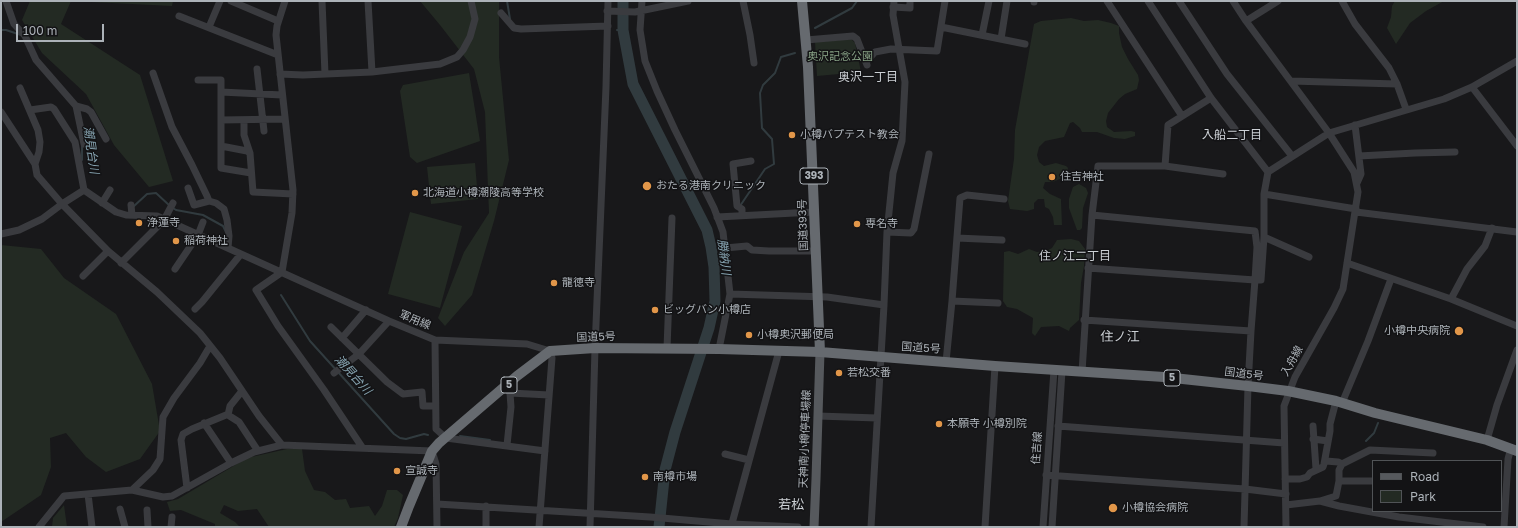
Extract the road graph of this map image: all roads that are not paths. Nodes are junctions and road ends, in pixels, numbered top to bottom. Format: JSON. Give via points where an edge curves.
{"nodes":[{"id":1,"x":6,"y":1,"type":"edge"},
{"id":2,"x":220,"y":1,"type":"edge"},
{"id":3,"x":231,"y":1,"type":"edge"},
{"id":4,"x":285,"y":1,"type":"edge"},
{"id":5,"x":322,"y":1,"type":"edge"},
{"id":6,"x":368,"y":1,"type":"edge"},
{"id":7,"x":471,"y":1,"type":"edge"},
{"id":8,"x":608,"y":1,"type":"edge"},
{"id":9,"x":642,"y":1,"type":"edge"},
{"id":10,"x":688,"y":1,"type":"edge"},
{"id":11,"x":743,"y":1,"type":"edge"},
{"id":12,"x":802,"y":1,"type":"edge"},
{"id":13,"x":910,"y":1,"type":"edge"},
{"id":14,"x":945,"y":1,"type":"edge"},
{"id":15,"x":988,"y":1,"type":"edge"},
{"id":16,"x":1007,"y":1,"type":"edge"},
{"id":17,"x":1107,"y":1,"type":"edge"},
{"id":18,"x":1148,"y":1,"type":"edge"},
{"id":19,"x":1179,"y":1,"type":"edge"},
{"id":20,"x":1233,"y":1,"type":"edge"},
{"id":21,"x":1278,"y":1,"type":"edge"},
{"id":22,"x":1342,"y":1,"type":"edge"},
{"id":23,"x":894,"y":4,"type":"edge"},
{"id":24,"x":609,"y":11,"type":"junction"},
{"id":25,"x":638,"y":11,"type":"junction"},
{"id":26,"x":501,"y":13,"type":"dead end"},
{"id":27,"x":179,"y":16,"type":"dead end"},
{"id":28,"x":278,"y":21,"type":"junction"},
{"id":29,"x":1246,"y":21,"type":"junction"},
{"id":30,"x":608,"y":26,"type":"junction"},
{"id":31,"x":209,"y":27,"type":"junction"},
{"id":32,"x":941,"y":27,"type":"junction"},
{"id":33,"x":982,"y":35,"type":"junction"},
{"id":34,"x":1001,"y":39,"type":"junction"},
{"id":35,"x":806,"y":40,"type":"junction"},
{"id":36,"x":1025,"y":44,"type":"dead end"},
{"id":37,"x":900,"y":49,"type":"junction"},
{"id":38,"x":278,"y":55,"type":"junction"},
{"id":39,"x":1517,"y":61,"type":"edge"},
{"id":40,"x":754,"y":63,"type":"dead end"},
{"id":41,"x":257,"y":70,"type":"dead end"},
{"id":42,"x":372,"y":72,"type":"junction"},
{"id":43,"x":153,"y":73,"type":"dead end"},
{"id":44,"x":280,"y":74,"type":"junction"},
{"id":45,"x":326,"y":74,"type":"junction"},
{"id":46,"x":198,"y":80,"type":"dead end"},
{"id":47,"x":1291,"y":81,"type":"junction"},
{"id":48,"x":1397,"y":84,"type":"junction"},
{"id":49,"x":1472,"y":87,"type":"junction"},
{"id":50,"x":20,"y":88,"type":"dead end"},
{"id":51,"x":221,"y":92,"type":"junction"},
{"id":52,"x":260,"y":94,"type":"junction"},
{"id":53,"x":282,"y":95,"type":"junction"},
{"id":54,"x":1211,"y":98,"type":"junction"},
{"id":55,"x":75,"y":107,"type":"junction"},
{"id":56,"x":1406,"y":109,"type":"junction"},
{"id":57,"x":30,"y":110,"type":"junction"},
{"id":58,"x":1,"y":112,"type":"edge"},
{"id":59,"x":1182,"y":116,"type":"junction"},
{"id":60,"x":263,"y":119,"type":"junction"},
{"id":61,"x":285,"y":119,"type":"junction"},
{"id":62,"x":221,"y":120,"type":"junction"},
{"id":63,"x":244,"y":120,"type":"junction"},
{"id":64,"x":1355,"y":125,"type":"junction"},
{"id":65,"x":264,"y":131,"type":"dead end"},
{"id":66,"x":1329,"y":133,"type":"junction"},
{"id":67,"x":80,"y":139,"type":"junction"},
{"id":68,"x":106,"y":139,"type":"dead end"},
{"id":69,"x":221,"y":146,"type":"junction"},
{"id":70,"x":1517,"y":146,"type":"edge"},
{"id":71,"x":1455,"y":152,"type":"dead end"},
{"id":72,"x":250,"y":153,"type":"junction"},
{"id":73,"x":929,"y":154,"type":"dead end"},
{"id":74,"x":1292,"y":156,"type":"junction"},
{"id":75,"x":1359,"y":156,"type":"junction"},
{"id":76,"x":751,"y":161,"type":"dead end"},
{"id":77,"x":36,"y":164,"type":"junction"},
{"id":78,"x":1165,"y":166,"type":"junction"},
{"id":79,"x":1268,"y":172,"type":"junction"},
{"id":80,"x":251,"y":173,"type":"junction"},
{"id":81,"x":1223,"y":174,"type":"dead end"},
{"id":82,"x":1357,"y":184,"type":"junction"},
{"id":83,"x":188,"y":188,"type":"dead end"},
{"id":84,"x":84,"y":190,"type":"junction"},
{"id":85,"x":110,"y":190,"type":"dead end"},
{"id":86,"x":293,"y":194,"type":"junction"},
{"id":87,"x":1264,"y":194,"type":"junction"},
{"id":88,"x":1004,"y":199,"type":"dead end"},
{"id":89,"x":103,"y":201,"type":"junction"},
{"id":90,"x":210,"y":201,"type":"junction"},
{"id":91,"x":62,"y":204,"type":"junction"},
{"id":92,"x":172,"y":206,"type":"dead end"},
{"id":93,"x":1356,"y":210,"type":"junction"},
{"id":94,"x":814,"y":212,"type":"junction"},
{"id":95,"x":1092,"y":214,"type":"junction"},
{"id":96,"x":742,"y":215,"type":"junction"},
{"id":97,"x":717,"y":216,"type":"junction"},
{"id":98,"x":672,"y":218,"type":"dead end"},
{"id":99,"x":164,"y":220,"type":"junction"},
{"id":100,"x":203,"y":222,"type":"dead end"},
{"id":101,"x":1492,"y":228,"type":"junction"},
{"id":102,"x":887,"y":232,"type":"junction"},
{"id":103,"x":1517,"y":232,"type":"edge"},
{"id":104,"x":1,"y":234,"type":"edge"},
{"id":105,"x":198,"y":235,"type":"junction"},
{"id":106,"x":1264,"y":237,"type":"junction"},
{"id":107,"x":957,"y":238,"type":"junction"},
{"id":108,"x":1002,"y":240,"type":"dead end"},
{"id":109,"x":228,"y":248,"type":"junction"},
{"id":110,"x":725,"y":248,"type":"junction"},
{"id":111,"x":108,"y":251,"type":"junction"},
{"id":112,"x":816,"y":251,"type":"junction"},
{"id":113,"x":240,"y":254,"type":"junction"},
{"id":114,"x":1309,"y":257,"type":"dead end"},
{"id":115,"x":121,"y":263,"type":"junction"},
{"id":116,"x":1347,"y":263,"type":"junction"},
{"id":117,"x":1088,"y":268,"type":"junction"},
{"id":118,"x":175,"y":269,"type":"dead end"},
{"id":119,"x":282,"y":272,"type":"junction"},
{"id":120,"x":82,"y":276,"type":"dead end"},
{"id":121,"x":1392,"y":279,"type":"junction"},
{"id":122,"x":1255,"y":280,"type":"junction"},
{"id":123,"x":730,"y":294,"type":"junction"},
{"id":124,"x":817,"y":296,"type":"junction"},
{"id":125,"x":1451,"y":299,"type":"junction"},
{"id":126,"x":952,"y":301,"type":"junction"},
{"id":127,"x":998,"y":303,"type":"dead end"},
{"id":128,"x":884,"y":305,"type":"junction"},
{"id":129,"x":195,"y":309,"type":"dead end"},
{"id":130,"x":366,"y":310,"type":"junction"},
{"id":131,"x":1084,"y":320,"type":"junction"},
{"id":132,"x":389,"y":321,"type":"junction"},
{"id":133,"x":1517,"y":326,"type":"edge"},
{"id":134,"x":330,"y":327,"type":"dead end"},
{"id":135,"x":1251,"y":331,"type":"junction"},
{"id":136,"x":342,"y":338,"type":"junction"},
{"id":137,"x":435,"y":340,"type":"junction"},
{"id":138,"x":210,"y":346,"type":"junction"},
{"id":139,"x":595,"y":348,"type":"junction"},
{"id":140,"x":667,"y":348,"type":"junction"},
{"id":141,"x":719,"y":349,"type":"junction"},
{"id":142,"x":1517,"y":350,"type":"edge"},
{"id":143,"x":550,"y":351,"type":"junction"},
{"id":144,"x":779,"y":351,"type":"junction"},
{"id":145,"x":820,"y":352,"type":"junction"},
{"id":146,"x":359,"y":354,"type":"junction"},
{"id":147,"x":881,"y":357,"type":"junction"},
{"id":148,"x":946,"y":362,"type":"junction"},
{"id":149,"x":994,"y":366,"type":"junction"},
{"id":150,"x":336,"y":371,"type":"dead end"},
{"id":151,"x":1058,"y":371,"type":"junction"},
{"id":152,"x":1082,"y":372,"type":"junction"},
{"id":153,"x":1248,"y":386,"type":"junction"},
{"id":154,"x":508,"y":390,"type":"junction"},
{"id":155,"x":242,"y":391,"type":"junction"},
{"id":156,"x":1288,"y":391,"type":"junction"},
{"id":157,"x":549,"y":394,"type":"junction"},
{"id":158,"x":1339,"y":402,"type":"junction"},
{"id":159,"x":435,"y":406,"type":"junction"},
{"id":160,"x":228,"y":416,"type":"junction"},
{"id":161,"x":818,"y":416,"type":"junction"},
{"id":162,"x":877,"y":418,"type":"junction"},
{"id":163,"x":204,"y":424,"type":"junction"},
{"id":164,"x":1058,"y":426,"type":"junction"},
{"id":165,"x":1312,"y":426,"type":"dead end"},
{"id":166,"x":446,"y":438,"type":"junction"},
{"id":167,"x":1313,"y":439,"type":"junction"},
{"id":168,"x":1487,"y":440,"type":"junction"},
{"id":169,"x":1247,"y":441,"type":"junction"},
{"id":170,"x":1328,"y":441,"type":"junction"},
{"id":171,"x":508,"y":443,"type":"junction"},
{"id":172,"x":1284,"y":443,"type":"junction"},
{"id":173,"x":282,"y":445,"type":"junction"},
{"id":174,"x":362,"y":447,"type":"junction"},
{"id":175,"x":545,"y":450,"type":"junction"},
{"id":176,"x":1514,"y":450,"type":"edge"},
{"id":177,"x":258,"y":451,"type":"junction"},
{"id":178,"x":432,"y":451,"type":"junction"},
{"id":179,"x":1433,"y":453,"type":"dead end"},
{"id":180,"x":725,"y":454,"type":"dead end"},
{"id":181,"x":749,"y":460,"type":"junction"},
{"id":182,"x":1326,"y":461,"type":"junction"},
{"id":183,"x":231,"y":462,"type":"junction"},
{"id":184,"x":1342,"y":464,"type":"junction"},
{"id":185,"x":1316,"y":469,"type":"junction"},
{"id":186,"x":1046,"y":475,"type":"junction"},
{"id":187,"x":1055,"y":476,"type":"junction"},
{"id":188,"x":1285,"y":479,"type":"junction"},
{"id":189,"x":1504,"y":479,"type":"edge"},
{"id":190,"x":1339,"y":481,"type":"junction"},
{"id":191,"x":1372,"y":481,"type":"edge"},
{"id":192,"x":187,"y":488,"type":"junction"},
{"id":193,"x":1245,"y":489,"type":"junction"},
{"id":194,"x":132,"y":490,"type":"junction"},
{"id":195,"x":88,"y":494,"type":"junction"},
{"id":196,"x":1286,"y":494,"type":"junction"},
{"id":197,"x":1320,"y":501,"type":"junction"},
{"id":198,"x":438,"y":504,"type":"junction"},
{"id":199,"x":1286,"y":505,"type":"junction"},
{"id":200,"x":486,"y":506,"type":"junction"},
{"id":201,"x":120,"y":509,"type":"dead end"},
{"id":202,"x":147,"y":510,"type":"dead end"},
{"id":203,"x":540,"y":511,"type":"junction"},
{"id":204,"x":1372,"y":512,"type":"edge"},
{"id":205,"x":1374,"y":512,"type":"edge"},
{"id":206,"x":591,"y":513,"type":"junction"},
{"id":207,"x":172,"y":517,"type":"dead end"},
{"id":208,"x":732,"y":525,"type":"edge"},
{"id":209,"x":1444,"y":525,"type":"edge"},
{"id":210,"x":39,"y":527,"type":"edge"},
{"id":211,"x":92,"y":527,"type":"edge"},
{"id":212,"x":125,"y":527,"type":"edge"},
{"id":213,"x":148,"y":527,"type":"edge"},
{"id":214,"x":171,"y":527,"type":"edge"},
{"id":215,"x":401,"y":527,"type":"edge"},
{"id":216,"x":437,"y":527,"type":"edge"},
{"id":217,"x":486,"y":527,"type":"edge"},
{"id":218,"x":539,"y":527,"type":"edge"},
{"id":219,"x":590,"y":527,"type":"edge"},
{"id":220,"x":798,"y":527,"type":"edge"},
{"id":221,"x":814,"y":527,"type":"edge"},
{"id":222,"x":871,"y":527,"type":"edge"},
{"id":223,"x":985,"y":527,"type":"edge"},
{"id":224,"x":1043,"y":527,"type":"edge"},
{"id":225,"x":1052,"y":527,"type":"edge"},
{"id":226,"x":1244,"y":527,"type":"edge"},
{"id":227,"x":1286,"y":527,"type":"edge"},
{"id":228,"x":1483,"y":527,"type":"edge"},
{"id":229,"x":1504,"y":527,"type":"edge"}],
"edges":[{"from":1,"to":55,"type":"street","via":[[14,24],[33,57]]},
{"from":2,"to":31,"type":"street"},
{"from":3,"to":28,"type":"street"},
{"from":4,"to":28,"type":"street"},
{"from":5,"to":45,"type":"street"},
{"from":6,"to":42,"type":"street"},
{"from":7,"to":42,"type":"street","via":[[475,19],[473,29],[457,57],[433,66]]},
{"from":8,"to":24,"type":"street"},
{"from":9,"to":25,"type":"street"},
{"from":10,"to":25,"type":"street"},
{"from":11,"to":40,"type":"street"},
{"from":12,"to":35,"type":"highway","name":"国道393号","number":"393"},
{"from":13,"to":23,"type":"street","via":[[910,8]]},
{"from":14,"to":32,"type":"street"},
{"from":15,"to":33,"type":"street"},
{"from":16,"to":34,"type":"street"},
{"from":17,"to":59,"type":"street"},
{"from":18,"to":54,"type":"street"},
{"from":19,"to":74,"type":"street","via":[[1227,74]]},
{"from":20,"to":29,"type":"street"},
{"from":21,"to":29,"type":"street"},
{"from":22,"to":48,"type":"street","via":[[1355,24],[1390,68]]},
{"from":23,"to":37,"type":"street","via":[[894,22]]},
{"from":24,"to":25,"type":"street"},
{"from":24,"to":30,"type":"street"},
{"from":25,"to":97,"type":"street","via":[[645,61]]},
{"from":26,"to":30,"type":"street","via":[[514,28],[521,29]]},
{"from":27,"to":31,"type":"street"},
{"from":28,"to":38,"type":"street"},
{"from":29,"to":47,"type":"street"},
{"from":30,"to":139,"type":"street"},
{"from":31,"to":38,"type":"street"},
{"from":32,"to":33,"type":"street"},
{"from":32,"to":37,"type":"street","via":[[938,51]]},
{"from":33,"to":34,"type":"street"},
{"from":34,"to":36,"type":"street"},
{"from":35,"to":37,"type":"street","via":[[853,36],[857,39],[867,64],[875,52]]},
{"from":35,"to":94,"type":"highway","name":"国道393号","number":"393"},
{"from":37,"to":102,"type":"street","via":[[905,82],[902,141],[893,173]]},
{"from":38,"to":44,"type":"street"},
{"from":39,"to":49,"type":"street"},
{"from":41,"to":52,"type":"street"},
{"from":42,"to":45,"type":"street"},
{"from":43,"to":90,"type":"street","via":[[172,127]]},
{"from":44,"to":45,"type":"street"},
{"from":44,"to":53,"type":"street"},
{"from":46,"to":51,"type":"street","via":[[221,80]]},
{"from":47,"to":48,"type":"street"},
{"from":47,"to":66,"type":"street"},
{"from":48,"to":56,"type":"street"},
{"from":49,"to":56,"type":"street","via":[[1444,99]]},
{"from":49,"to":70,"type":"street"},
{"from":50,"to":57,"type":"street"},
{"from":51,"to":52,"type":"street"},
{"from":51,"to":62,"type":"street"},
{"from":52,"to":53,"type":"street"},
{"from":52,"to":60,"type":"street"},
{"from":53,"to":61,"type":"street"},
{"from":54,"to":59,"type":"street"},
{"from":54,"to":79,"type":"street"},
{"from":55,"to":67,"type":"street"},
{"from":55,"to":68,"type":"street","via":[[91,112]]},
{"from":56,"to":64,"type":"street"},
{"from":57,"to":67,"type":"street","via":[[51,107]]},
{"from":57,"to":77,"type":"street","via":[[40,142]]},
{"from":58,"to":77,"type":"street"},
{"from":59,"to":78,"type":"street","via":[[1168,125]]},
{"from":60,"to":61,"type":"street"},
{"from":60,"to":63,"type":"street"},
{"from":60,"to":65,"type":"street"},
{"from":61,"to":86,"type":"street"},
{"from":62,"to":63,"type":"street"},
{"from":62,"to":69,"type":"street"},
{"from":63,"to":72,"type":"street","via":[[244,135]]},
{"from":64,"to":66,"type":"street"},
{"from":64,"to":75,"type":"street"},
{"from":66,"to":74,"type":"street"},
{"from":66,"to":82,"type":"street","via":[[1354,172]]},
{"from":67,"to":84,"type":"street"},
{"from":69,"to":72,"type":"street"},
{"from":69,"to":80,"type":"street","via":[[221,168]]},
{"from":71,"to":75,"type":"street"},
{"from":72,"to":80,"type":"street"},
{"from":73,"to":102,"type":"street","via":[[914,229],[911,233]]},
{"from":74,"to":79,"type":"street"},
{"from":75,"to":82,"type":"street","via":[[1361,174]]},
{"from":76,"to":96,"type":"street","via":[[732,164],[737,206],[742,209]]},
{"from":77,"to":91,"type":"street","via":[[37,175]]},
{"from":78,"to":81,"type":"street"},
{"from":78,"to":95,"type":"street","via":[[1098,166]]},
{"from":79,"to":87,"type":"street"},
{"from":80,"to":86,"type":"street","via":[[253,192]]},
{"from":82,"to":93,"type":"street","name":"入舟線"},
{"from":83,"to":90,"type":"street","via":[[194,206]]},
{"from":84,"to":89,"type":"street"},
{"from":84,"to":91,"type":"street"},
{"from":85,"to":89,"type":"street"},
{"from":86,"to":119,"type":"street"},
{"from":87,"to":93,"type":"street"},
{"from":87,"to":106,"type":"street"},
{"from":88,"to":107,"type":"street","via":[[967,195],[960,198]]},
{"from":89,"to":99,"type":"street","name":"軍用線","via":[[116,212],[128,211],[157,216]]},
{"from":90,"to":109,"type":"street","via":[[216,202],[224,209],[230,236]]},
{"from":91,"to":104,"type":"street","via":[[42,219],[19,230]]},
{"from":91,"to":111,"type":"street"},
{"from":92,"to":99,"type":"street"},
{"from":93,"to":101,"type":"street"},
{"from":93,"to":116,"type":"street","name":"入舟線"},
{"from":94,"to":96,"type":"street"},
{"from":94,"to":112,"type":"highway","name":"国道393号","number":"393"},
{"from":95,"to":117,"type":"street"},
{"from":95,"to":122,"type":"street","via":[[1255,231]]},
{"from":96,"to":97,"type":"street"},
{"from":97,"to":110,"type":"street"},
{"from":98,"to":140,"type":"street"},
{"from":99,"to":105,"type":"street","name":"軍用線"},
{"from":99,"to":115,"type":"street"},
{"from":100,"to":105,"type":"street"},
{"from":101,"to":103,"type":"street"},
{"from":101,"to":125,"type":"street","via":[[1485,246],[1467,269]]},
{"from":102,"to":128,"type":"street"},
{"from":105,"to":109,"type":"street","name":"軍用線"},
{"from":105,"to":118,"type":"street"},
{"from":106,"to":114,"type":"street"},
{"from":106,"to":122,"type":"street","via":[[1261,280]]},
{"from":107,"to":108,"type":"street"},
{"from":107,"to":126,"type":"street"},
{"from":109,"to":113,"type":"street","name":"軍用線"},
{"from":110,"to":112,"type":"street","via":[[748,246],[752,250]]},
{"from":110,"to":123,"type":"street"},
{"from":111,"to":115,"type":"street"},
{"from":111,"to":120,"type":"street"},
{"from":112,"to":124,"type":"highway","name":"国道393号","number":"393"},
{"from":113,"to":119,"type":"street","name":"軍用線"},
{"from":113,"to":129,"type":"street"},
{"from":115,"to":138,"type":"street","via":[[157,292]]},
{"from":116,"to":121,"type":"street"},
{"from":116,"to":156,"type":"street","name":"入舟線","via":[[1343,289]]},
{"from":117,"to":122,"type":"street"},
{"from":117,"to":131,"type":"street"},
{"from":119,"to":130,"type":"street","name":"軍用線"},
{"from":119,"to":174,"type":"street","via":[[256,290]]},
{"from":121,"to":125,"type":"street"},
{"from":121,"to":158,"type":"street","via":[[1368,341]]},
{"from":122,"to":135,"type":"street"},
{"from":123,"to":124,"type":"street"},
{"from":123,"to":141,"type":"street"},
{"from":124,"to":128,"type":"street"},
{"from":124,"to":145,"type":"highway","name":"国道393号","number":"393"},
{"from":125,"to":133,"type":"street"},
{"from":126,"to":127,"type":"street"},
{"from":126,"to":148,"type":"street"},
{"from":128,"to":147,"type":"street"},
{"from":130,"to":132,"type":"street","name":"軍用線"},
{"from":130,"to":136,"type":"street"},
{"from":131,"to":135,"type":"street"},
{"from":131,"to":152,"type":"street"},
{"from":132,"to":137,"type":"street","name":"軍用線"},
{"from":132,"to":146,"type":"street"},
{"from":134,"to":136,"type":"street"},
{"from":135,"to":153,"type":"street"},
{"from":136,"to":146,"type":"street"},
{"from":137,"to":143,"type":"street","name":"軍用線","via":[[527,344]]},
{"from":137,"to":159,"type":"street"},
{"from":138,"to":155,"type":"street"},
{"from":138,"to":194,"type":"street","via":[[162,418],[160,459],[153,470]]},
{"from":139,"to":140,"type":"highway","name":"国道5号","number":"5"},
{"from":139,"to":143,"type":"highway","name":"国道5号","number":"5"},
{"from":139,"to":206,"type":"street"},
{"from":140,"to":141,"type":"highway","name":"国道5号","number":"5"},
{"from":141,"to":144,"type":"highway","name":"国道5号","number":"5"},
{"from":142,"to":168,"type":"street"},
{"from":143,"to":154,"type":"highway","number":"5","via":[[517,376]]},
{"from":143,"to":157,"type":"street","via":[[552,358]]},
{"from":144,"to":145,"type":"highway","name":"国道5号","number":"5"},
{"from":144,"to":181,"type":"street"},
{"from":145,"to":147,"type":"highway","name":"国道5号","number":"5"},
{"from":145,"to":161,"type":"main road","name":"天神南小樽停車場線"},
{"from":146,"to":150,"type":"street"},
{"from":146,"to":159,"type":"street","via":[[403,394],[422,392],[423,406]]},
{"from":147,"to":148,"type":"highway","name":"国道5号","number":"5"},
{"from":147,"to":162,"type":"street"},
{"from":148,"to":149,"type":"highway","name":"国道5号","number":"5"},
{"from":149,"to":151,"type":"highway","name":"国道5号","number":"5"},
{"from":149,"to":223,"type":"street"},
{"from":151,"to":152,"type":"highway","name":"国道5号","number":"5"},
{"from":151,"to":164,"type":"street","name":"住吉線"},
{"from":151,"to":186,"type":"street","name":"住吉線"},
{"from":152,"to":153,"type":"highway","name":"国道5号","number":"5"},
{"from":153,"to":156,"type":"highway","name":"国道5号","number":"5"},
{"from":153,"to":169,"type":"street"},
{"from":154,"to":157,"type":"street"},
{"from":154,"to":166,"type":"highway","number":"5"},
{"from":154,"to":171,"type":"street","via":[[511,407]]},
{"from":155,"to":160,"type":"street","via":[[230,406]]},
{"from":155,"to":173,"type":"street"},
{"from":156,"to":158,"type":"highway","name":"国道5号","number":"5"},
{"from":156,"to":172,"type":"street","name":"入舟線","via":[[1284,406]]},
{"from":157,"to":175,"type":"street"},
{"from":158,"to":168,"type":"highway","name":"国道5号","number":"5"},
{"from":158,"to":170,"type":"street","via":[[1330,424]]},
{"from":159,"to":166,"type":"street","via":[[436,429]]},
{"from":160,"to":163,"type":"street"},
{"from":160,"to":177,"type":"street","via":[[239,422]]},
{"from":161,"to":162,"type":"street"},
{"from":161,"to":221,"type":"main road","name":"天神南小樽停車場線"},
{"from":162,"to":222,"type":"street"},
{"from":163,"to":183,"type":"street"},
{"from":163,"to":192,"type":"street","via":[[182,434]]},
{"from":164,"to":169,"type":"street"},
{"from":164,"to":187,"type":"street","name":"住吉線"},
{"from":165,"to":167,"type":"street"},
{"from":166,"to":171,"type":"street"},
{"from":166,"to":178,"type":"highway","number":"5"},
{"from":167,"to":170,"type":"street"},
{"from":167,"to":185,"type":"street"},
{"from":168,"to":176,"type":"highway","name":"国道5号","number":"5"},
{"from":169,"to":172,"type":"street"},
{"from":169,"to":193,"type":"street"},
{"from":170,"to":182,"type":"street"},
{"from":171,"to":175,"type":"street"},
{"from":172,"to":188,"type":"street","name":"入舟線"},
{"from":173,"to":174,"type":"street"},
{"from":173,"to":177,"type":"street"},
{"from":174,"to":178,"type":"street"},
{"from":175,"to":203,"type":"street"},
{"from":176,"to":189,"type":"street","via":[[1508,459]]},
{"from":177,"to":183,"type":"street"},
{"from":178,"to":198,"type":"street","via":[[436,464]]},
{"from":178,"to":215,"type":"highway","number":"5"},
{"from":179,"to":184,"type":"street","via":[[1370,450]]},
{"from":180,"to":181,"type":"street"},
{"from":181,"to":208,"type":"street"},
{"from":182,"to":184,"type":"street"},
{"from":182,"to":185,"type":"street","via":[[1322,467]]},
{"from":183,"to":192,"type":"street"},
{"from":184,"to":190,"type":"street","via":[[1338,470]]},
{"from":185,"to":188,"type":"street","via":[[1307,477]]},
{"from":186,"to":187,"type":"street"},
{"from":186,"to":224,"type":"street","name":"住吉線"},
{"from":187,"to":193,"type":"street"},
{"from":187,"to":225,"type":"street","name":"住吉線"},
{"from":188,"to":196,"type":"street","name":"入舟線"},
{"from":189,"to":229,"type":"street"},
{"from":190,"to":191,"type":"street"},
{"from":190,"to":197,"type":"street","via":[[1336,496]]},
{"from":192,"to":194,"type":"street","via":[[163,498]]},
{"from":193,"to":196,"type":"street"},
{"from":193,"to":226,"type":"street"},
{"from":194,"to":195,"type":"street"},
{"from":195,"to":210,"type":"street","via":[[64,496]]},
{"from":195,"to":211,"type":"street"},
{"from":196,"to":199,"type":"street","name":"入舟線"},
{"from":197,"to":199,"type":"street"},
{"from":197,"to":204,"type":"street"},
{"from":198,"to":200,"type":"street"},
{"from":198,"to":216,"type":"street"},
{"from":199,"to":227,"type":"street","name":"入舟線"},
{"from":200,"to":203,"type":"street"},
{"from":200,"to":217,"type":"street"},
{"from":201,"to":212,"type":"street"},
{"from":202,"to":213,"type":"street"},
{"from":203,"to":206,"type":"street"},
{"from":203,"to":218,"type":"street"},
{"from":205,"to":209,"type":"street"},
{"from":206,"to":208,"type":"street"},
{"from":206,"to":219,"type":"street"},
{"from":207,"to":214,"type":"street"},
{"from":208,"to":220,"type":"street"},
{"from":209,"to":228,"type":"street"}]}
